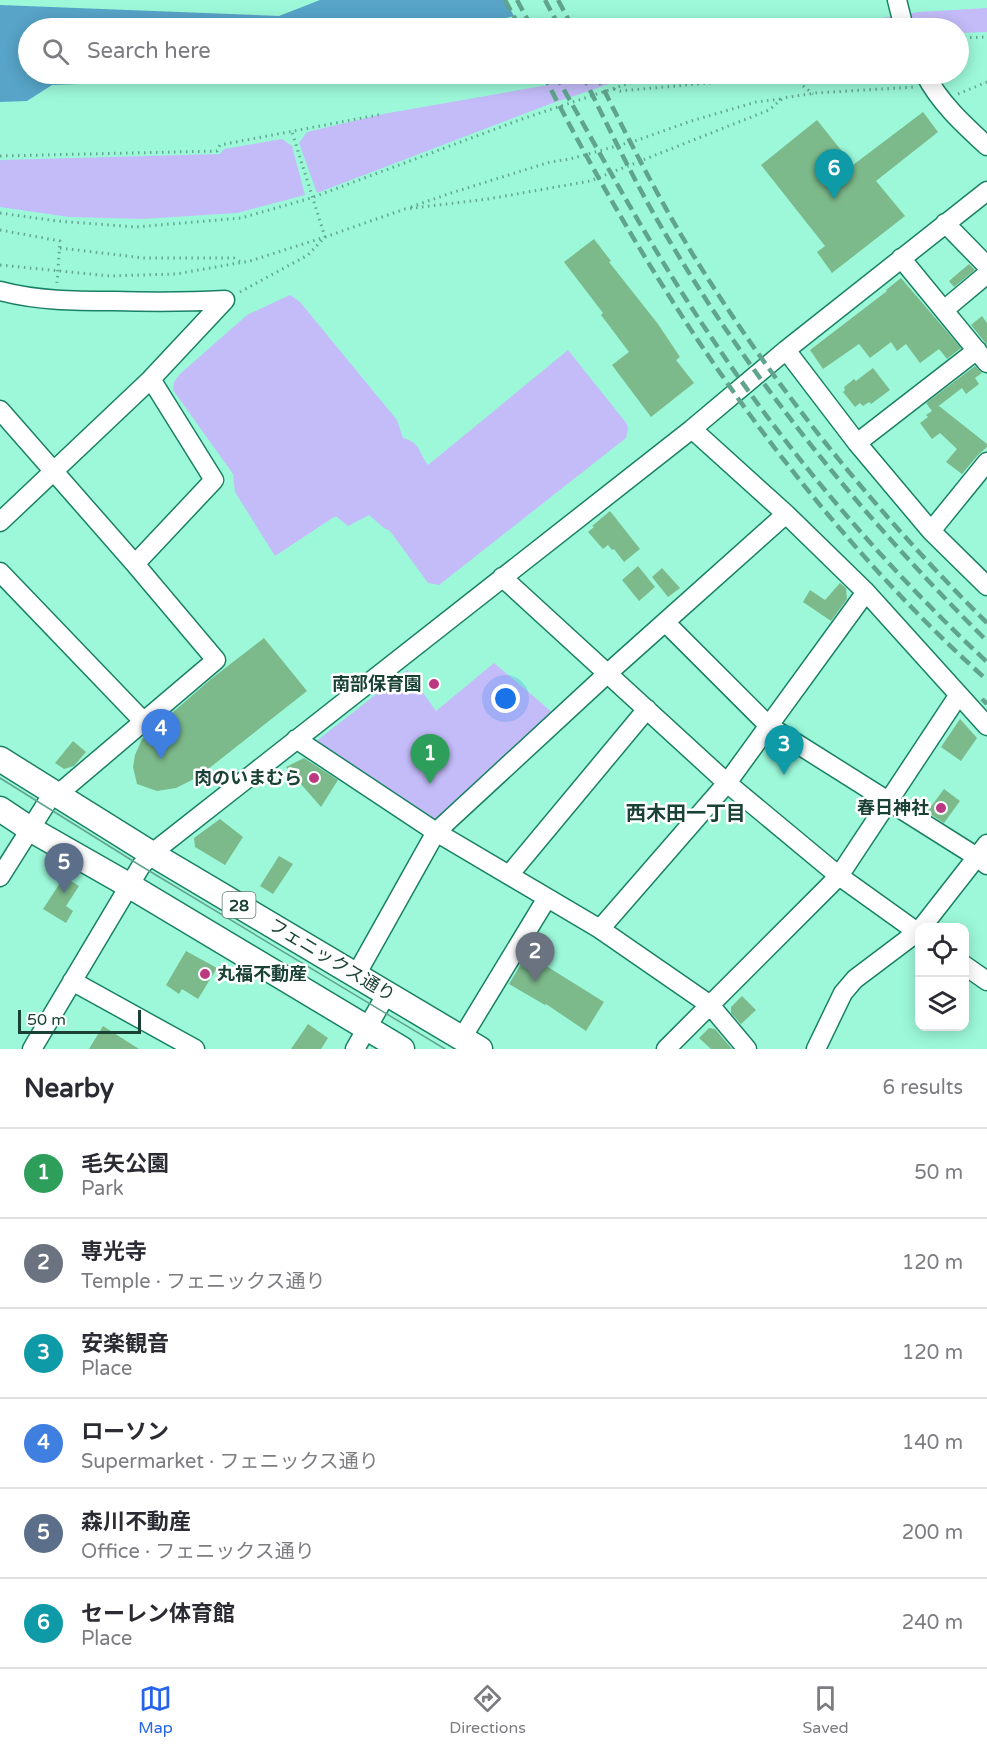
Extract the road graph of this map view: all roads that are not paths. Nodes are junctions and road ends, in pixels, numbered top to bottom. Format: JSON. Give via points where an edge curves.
{"nodes":[{"id":1,"x":897,"y":0,"type":"edge"},
{"id":2,"x":902,"y":18,"type":"edge"},
{"id":3,"x":932,"y":84,"type":"edge"},
{"id":4,"x":987,"y":146,"type":"edge"},
{"id":5,"x":987,"y":191,"type":"edge"},
{"id":6,"x":945,"y":223,"type":"junction"},
{"id":7,"x":901,"y":258,"type":"junction"},
{"id":8,"x":987,"y":266,"type":"edge"},
{"id":9,"x":987,"y":274,"type":"edge"},
{"id":10,"x":0,"y":291,"type":"edge"},
{"id":11,"x":944,"y":310,"type":"junction"},
{"id":12,"x":786,"y":350,"type":"junction"},
{"id":13,"x":982,"y":356,"type":"edge"},
{"id":14,"x":151,"y":379,"type":"junction"},
{"id":15,"x":0,"y":410,"type":"edge"},
{"id":16,"x":692,"y":429,"type":"junction"},
{"id":17,"x":857,"y":442,"type":"junction"},
{"id":18,"x":987,"y":462,"type":"edge"},
{"id":19,"x":54,"y":470,"type":"junction"},
{"id":20,"x":786,"y":514,"type":"junction"},
{"id":21,"x":0,"y":522,"type":"edge"},
{"id":22,"x":931,"y":531,"type":"junction"},
{"id":23,"x":135,"y":564,"type":"junction"},
{"id":24,"x":0,"y":572,"type":"edge"},
{"id":25,"x":502,"y":578,"type":"junction"},
{"id":26,"x":987,"y":586,"type":"edge"},
{"id":27,"x":866,"y":592,"type":"junction"},
{"id":28,"x":665,"y":622,"type":"junction"},
{"id":29,"x":608,"y":672,"type":"junction"},
{"id":30,"x":958,"y":696,"type":"junction"},
{"id":31,"x":647,"y":709,"type":"junction"},
{"id":32,"x":144,"y":722,"type":"junction"},
{"id":33,"x":769,"y":726,"type":"junction"},
{"id":34,"x":987,"y":726,"type":"edge"},
{"id":35,"x":296,"y":739,"type":"junction"},
{"id":36,"x":0,"y":759,"type":"edge"},
{"id":37,"x":727,"y":783,"type":"junction"},
{"id":38,"x":55,"y":794,"type":"junction"},
{"id":39,"x":888,"y":801,"type":"junction"},
{"id":40,"x":0,"y":809,"type":"edge"},
{"id":41,"x":30,"y":829,"type":"junction"},
{"id":42,"x":436,"y":832,"type":"junction"},
{"id":43,"x":152,"y":854,"type":"junction"},
{"id":44,"x":984,"y":855,"type":"edge"},
{"id":45,"x":509,"y":875,"type":"junction"},
{"id":46,"x":839,"y":876,"type":"junction"},
{"id":47,"x":0,"y":877,"type":"edge"},
{"id":48,"x":129,"y":886,"type":"junction"},
{"id":49,"x":547,"y":898,"type":"junction"},
{"id":50,"x":927,"y":923,"type":"edge"},
{"id":51,"x":915,"y":928,"type":"edge"},
{"id":52,"x":600,"y":929,"type":"junction"},
{"id":53,"x":915,"y":935,"type":"edge"},
{"id":54,"x":969,"y":968,"type":"edge"},
{"id":55,"x":356,"y":975,"type":"junction"},
{"id":56,"x":72,"y":981,"type":"junction"},
{"id":57,"x":987,"y":981,"type":"edge"},
{"id":58,"x":387,"y":993,"type":"junction"},
{"id":59,"x":710,"y":1005,"type":"junction"},
{"id":60,"x":362,"y":1039,"type":"edge"},
{"id":61,"x":471,"y":1043,"type":"edge"},
{"id":62,"x":32,"y":1049,"type":"edge"},
{"id":63,"x":195,"y":1049,"type":"edge"},
{"id":64,"x":402,"y":1049,"type":"edge"},
{"id":65,"x":666,"y":1049,"type":"edge"},
{"id":66,"x":747,"y":1049,"type":"edge"},
{"id":67,"x":816,"y":1049,"type":"edge"}],
"edges":[{"from":1,"to":2,"type":"street"},
{"from":3,"to":4,"type":"street"},
{"from":5,"to":6,"type":"street"},
{"from":6,"to":7,"type":"street"},
{"from":6,"to":8,"type":"street"},
{"from":7,"to":11,"type":"street"},
{"from":7,"to":12,"type":"street"},
{"from":9,"to":11,"type":"street"},
{"from":10,"to":14,"type":"street","via":[[56,299],[225,300]]},
{"from":11,"to":13,"type":"street"},
{"from":12,"to":16,"type":"street"},
{"from":12,"to":17,"type":"street"},
{"from":13,"to":17,"type":"street"},
{"from":14,"to":19,"type":"street"},
{"from":14,"to":23,"type":"street","via":[[214,480]]},
{"from":15,"to":19,"type":"street"},
{"from":16,"to":20,"type":"street"},
{"from":16,"to":25,"type":"street"},
{"from":17,"to":22,"type":"street"},
{"from":18,"to":22,"type":"street"},
{"from":19,"to":21,"type":"street"},
{"from":19,"to":23,"type":"street"},
{"from":20,"to":27,"type":"street"},
{"from":20,"to":28,"type":"street"},
{"from":22,"to":26,"type":"street"},
{"from":23,"to":32,"type":"street","via":[[216,660]]},
{"from":24,"to":32,"type":"street"},
{"from":25,"to":29,"type":"street"},
{"from":25,"to":35,"type":"street"},
{"from":27,"to":30,"type":"street"},
{"from":27,"to":33,"type":"street"},
{"from":28,"to":29,"type":"street"},
{"from":28,"to":33,"type":"street"},
{"from":29,"to":31,"type":"street"},
{"from":29,"to":42,"type":"street"},
{"from":30,"to":34,"type":"street"},
{"from":30,"to":39,"type":"street"},
{"from":31,"to":37,"type":"street"},
{"from":31,"to":45,"type":"street"},
{"from":32,"to":38,"type":"street"},
{"from":33,"to":37,"type":"street"},
{"from":33,"to":39,"type":"street"},
{"from":35,"to":42,"type":"street"},
{"from":35,"to":43,"type":"street"},
{"from":36,"to":38,"type":"main road","name":"フェニックス通り","number":"28"},
{"from":37,"to":46,"type":"street"},
{"from":37,"to":52,"type":"street"},
{"from":38,"to":41,"type":"street"},
{"from":38,"to":43,"type":"main road","name":"フェニックス通り","number":"28"},
{"from":39,"to":44,"type":"street"},
{"from":39,"to":46,"type":"street"},
{"from":40,"to":41,"type":"main road","number":"28"},
{"from":41,"to":47,"type":"street"},
{"from":41,"to":48,"type":"main road","number":"28"},
{"from":42,"to":45,"type":"street"},
{"from":42,"to":55,"type":"street"},
{"from":43,"to":48,"type":"street"},
{"from":43,"to":55,"type":"main road","name":"フェニックス通り","number":"28"},
{"from":44,"to":50,"type":"street"},
{"from":45,"to":49,"type":"street"},
{"from":46,"to":51,"type":"street"},
{"from":46,"to":59,"type":"street"},
{"from":48,"to":56,"type":"street"},
{"from":48,"to":60,"type":"main road","number":"28"},
{"from":49,"to":52,"type":"street"},
{"from":49,"to":61,"type":"street"},
{"from":52,"to":59,"type":"street"},
{"from":53,"to":67,"type":"street","via":[[855,979],[843,993]]},
{"from":54,"to":57,"type":"street"},
{"from":55,"to":58,"type":"main road","name":"フェニックス通り","number":"28"},
{"from":56,"to":62,"type":"street"},
{"from":56,"to":63,"type":"street"},
{"from":58,"to":60,"type":"street"},
{"from":58,"to":61,"type":"main road","name":"フェニックス通り","number":"28"},
{"from":59,"to":65,"type":"street"},
{"from":59,"to":66,"type":"street"},
{"from":60,"to":64,"type":"main road","number":"28"}]}
